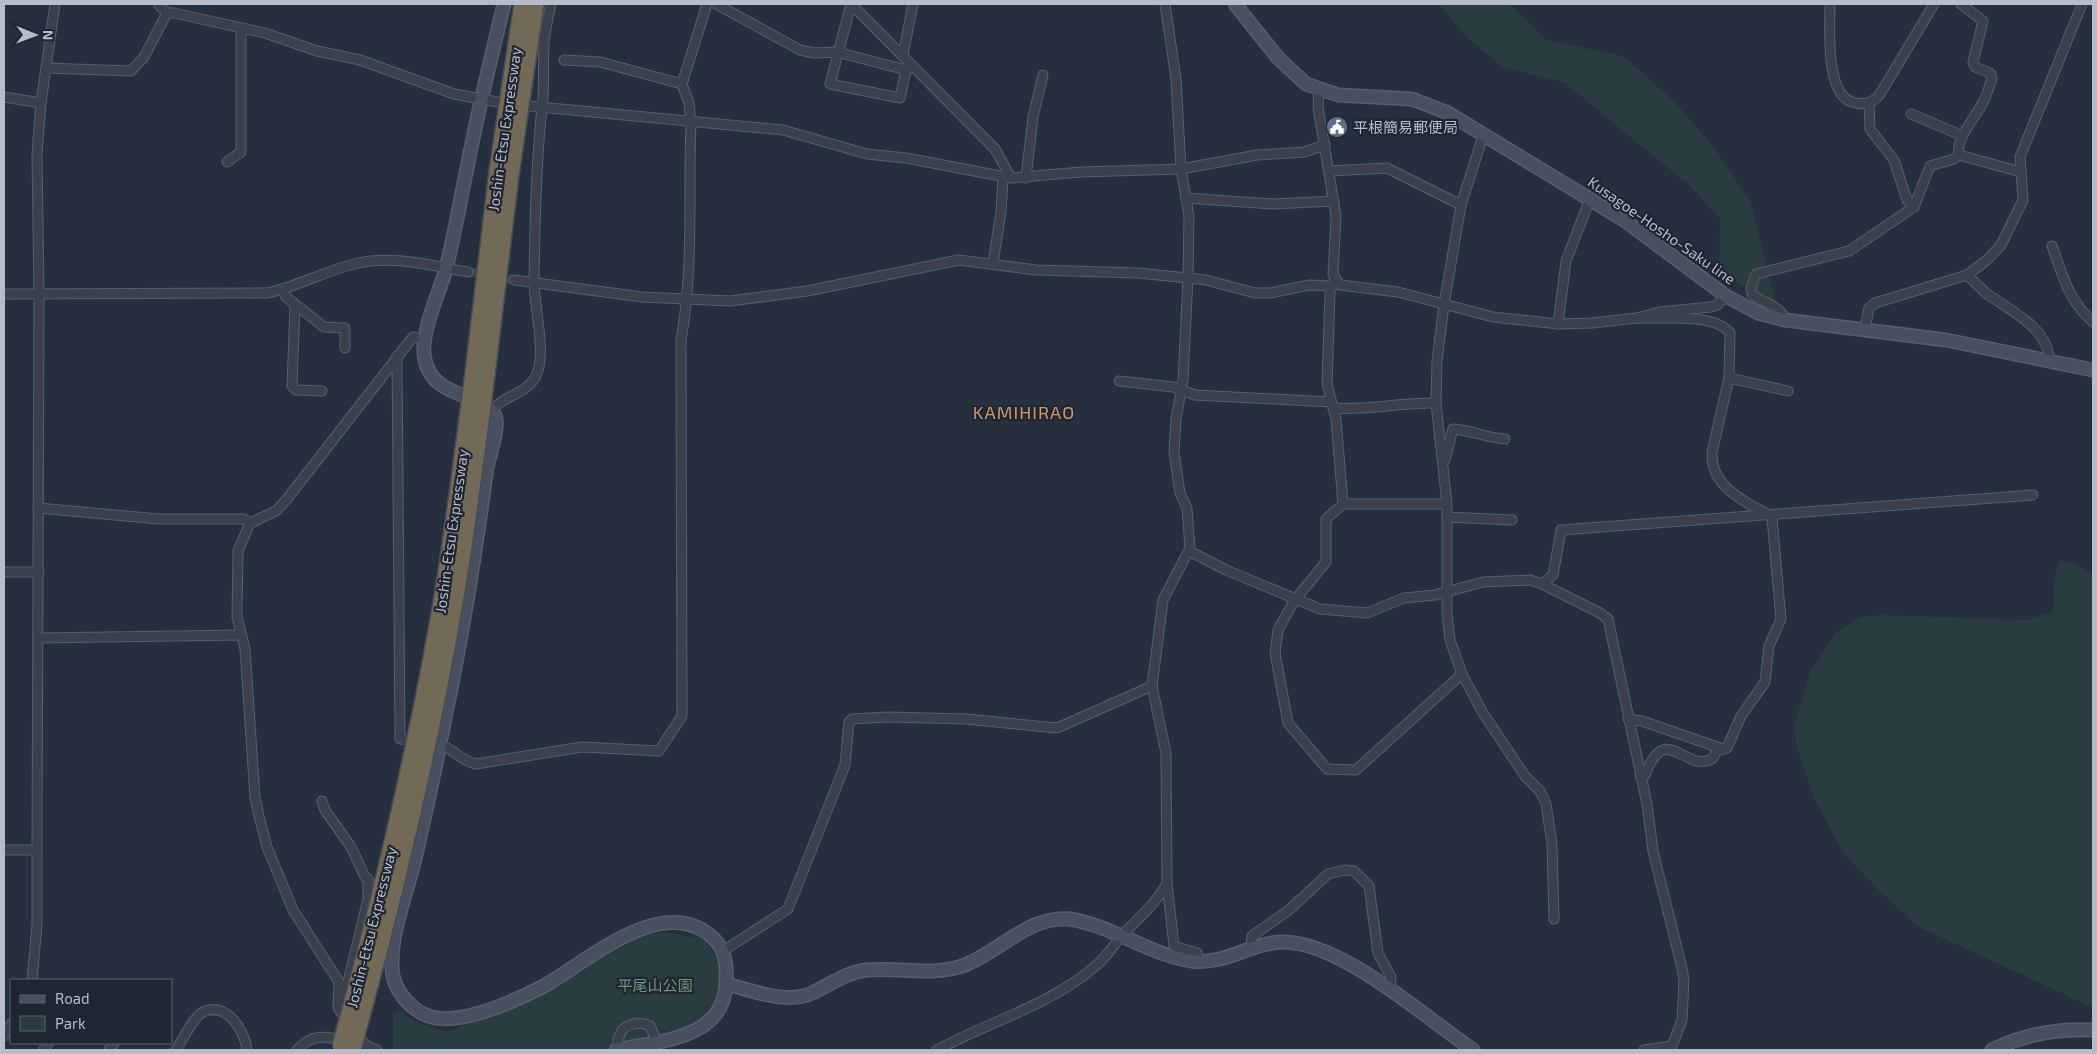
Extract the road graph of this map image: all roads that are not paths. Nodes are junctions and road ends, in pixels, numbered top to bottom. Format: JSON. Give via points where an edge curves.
{"nodes":[{"id":1,"x":55,"y":4,"type":"edge"},
{"id":2,"x":158,"y":4,"type":"edge"},
{"id":3,"x":504,"y":4,"type":"edge"},
{"id":4,"x":522,"y":4,"type":"edge"},
{"id":5,"x":536,"y":4,"type":"edge"},
{"id":6,"x":551,"y":4,"type":"edge"},
{"id":7,"x":707,"y":4,"type":"edge"},
{"id":8,"x":716,"y":4,"type":"edge"},
{"id":9,"x":851,"y":4,"type":"edge"},
{"id":10,"x":913,"y":4,"type":"edge"},
{"id":11,"x":1165,"y":4,"type":"edge"},
{"id":12,"x":1235,"y":4,"type":"edge"},
{"id":13,"x":1830,"y":4,"type":"edge"},
{"id":14,"x":1934,"y":4,"type":"edge"},
{"id":15,"x":1961,"y":4,"type":"edge"},
{"id":16,"x":2082,"y":4,"type":"edge"},
{"id":17,"x":166,"y":13,"type":"junction"},
{"id":18,"x":241,"y":28,"type":"junction"},
{"id":19,"x":837,"y":52,"type":"junction"},
{"id":20,"x":903,"y":55,"type":"junction"},
{"id":21,"x":564,"y":60,"type":"dead end"},
{"id":22,"x":46,"y":68,"type":"junction"},
{"id":23,"x":910,"y":68,"type":"junction"},
{"id":24,"x":1043,"y":76,"type":"dead end"},
{"id":25,"x":682,"y":84,"type":"junction"},
{"id":26,"x":1319,"y":90,"type":"junction"},
{"id":27,"x":4,"y":97,"type":"edge"},
{"id":28,"x":481,"y":99,"type":"junction"},
{"id":29,"x":498,"y":102,"type":"dead end"},
{"id":30,"x":40,"y":103,"type":"junction"},
{"id":31,"x":1869,"y":103,"type":"junction"},
{"id":32,"x":529,"y":106,"type":"dead end"},
{"id":33,"x":541,"y":108,"type":"junction"},
{"id":34,"x":1910,"y":114,"type":"dead end"},
{"id":35,"x":691,"y":123,"type":"junction"},
{"id":36,"x":1484,"y":134,"type":"junction"},
{"id":37,"x":1963,"y":136,"type":"junction"},
{"id":38,"x":1325,"y":144,"type":"junction"},
{"id":39,"x":1959,"y":155,"type":"junction"},
{"id":40,"x":226,"y":162,"type":"dead end"},
{"id":41,"x":1181,"y":169,"type":"junction"},
{"id":42,"x":1329,"y":170,"type":"junction"},
{"id":43,"x":2021,"y":172,"type":"junction"},
{"id":44,"x":1007,"y":178,"type":"junction"},
{"id":45,"x":1026,"y":178,"type":"junction"},
{"id":46,"x":1186,"y":198,"type":"junction"},
{"id":47,"x":1590,"y":199,"type":"junction"},
{"id":48,"x":1334,"y":201,"type":"junction"},
{"id":49,"x":1461,"y":205,"type":"junction"},
{"id":50,"x":1914,"y":207,"type":"junction"},
{"id":51,"x":2052,"y":246,"type":"dead end"},
{"id":52,"x":993,"y":263,"type":"junction"},
{"id":53,"x":446,"y":268,"type":"junction"},
{"id":54,"x":468,"y":272,"type":"tunnel mouth"},
{"id":55,"x":1967,"y":274,"type":"junction"},
{"id":56,"x":1188,"y":278,"type":"junction"},
{"id":57,"x":514,"y":280,"type":"tunnel mouth"},
{"id":58,"x":534,"y":283,"type":"junction"},
{"id":59,"x":1333,"y":283,"type":"junction"},
{"id":60,"x":282,"y":289,"type":"junction"},
{"id":61,"x":4,"y":294,"type":"edge"},
{"id":62,"x":40,"y":294,"type":"junction"},
{"id":63,"x":1726,"y":296,"type":"junction"},
{"id":64,"x":688,"y":299,"type":"junction"},
{"id":65,"x":295,"y":304,"type":"junction"},
{"id":66,"x":1444,"y":305,"type":"junction"},
{"id":67,"x":1637,"y":318,"type":"junction"},
{"id":68,"x":1785,"y":320,"type":"junction"},
{"id":69,"x":2093,"y":322,"type":"edge"},
{"id":70,"x":1558,"y":324,"type":"junction"},
{"id":71,"x":1865,"y":329,"type":"junction"},
{"id":72,"x":425,"y":339,"type":"junction"},
{"id":73,"x":345,"y":348,"type":"dead end"},
{"id":74,"x":397,"y":356,"type":"junction"},
{"id":75,"x":2049,"y":361,"type":"junction"},
{"id":76,"x":2093,"y":370,"type":"edge"},
{"id":77,"x":480,"y":374,"type":"junction"},
{"id":78,"x":1729,"y":378,"type":"junction"},
{"id":79,"x":1119,"y":381,"type":"dead end"},
{"id":80,"x":1182,"y":390,"type":"junction"},
{"id":81,"x":322,"y":391,"type":"dead end"},
{"id":82,"x":1788,"y":391,"type":"dead end"},
{"id":83,"x":1436,"y":403,"type":"junction"},
{"id":84,"x":1332,"y":405,"type":"junction"},
{"id":85,"x":492,"y":410,"type":"junction"},
{"id":86,"x":1505,"y":439,"type":"dead end"},
{"id":87,"x":1444,"y":462,"type":"junction"},
{"id":88,"x":2033,"y":495,"type":"dead end"},
{"id":89,"x":1344,"y":504,"type":"junction"},
{"id":90,"x":1447,"y":504,"type":"junction"},
{"id":91,"x":38,"y":508,"type":"junction"},
{"id":92,"x":1768,"y":514,"type":"junction"},
{"id":93,"x":1447,"y":517,"type":"junction"},
{"id":94,"x":1512,"y":520,"type":"dead end"},
{"id":95,"x":250,"y":523,"type":"junction"},
{"id":96,"x":1189,"y":551,"type":"junction"},
{"id":97,"x":4,"y":572,"type":"edge"},
{"id":98,"x":38,"y":572,"type":"junction"},
{"id":99,"x":1542,"y":584,"type":"junction"},
{"id":100,"x":1447,"y":592,"type":"junction"},
{"id":101,"x":1297,"y":598,"type":"junction"},
{"id":102,"x":241,"y":635,"type":"junction"},
{"id":103,"x":38,"y":638,"type":"junction"},
{"id":104,"x":1462,"y":674,"type":"junction"},
{"id":105,"x":1152,"y":686,"type":"junction"},
{"id":106,"x":1628,"y":720,"type":"junction"},
{"id":107,"x":440,"y":744,"type":"junction"},
{"id":108,"x":1723,"y":748,"type":"junction"},
{"id":109,"x":1640,"y":776,"type":"junction"},
{"id":110,"x":322,"y":801,"type":"dead end"},
{"id":111,"x":4,"y":850,"type":"edge"},
{"id":112,"x":37,"y":850,"type":"junction"},
{"id":113,"x":1167,"y":883,"type":"junction"},
{"id":114,"x":1554,"y":919,"type":"dead end"},
{"id":115,"x":1121,"y":936,"type":"junction"},
{"id":116,"x":1251,"y":950,"type":"junction"},
{"id":117,"x":723,"y":952,"type":"junction"},
{"id":118,"x":1198,"y":961,"type":"junction"},
{"id":119,"x":32,"y":979,"type":"edge"},
{"id":120,"x":726,"y":984,"type":"junction"},
{"id":121,"x":1390,"y":989,"type":"junction"},
{"id":122,"x":340,"y":1012,"type":"junction"},
{"id":123,"x":2093,"y":1030,"type":"edge"},
{"id":124,"x":665,"y":1044,"type":"edge"},
{"id":125,"x":351,"y":1048,"type":"edge"},
{"id":126,"x":176,"y":1050,"type":"edge"},
{"id":127,"x":246,"y":1050,"type":"edge"},
{"id":128,"x":297,"y":1050,"type":"edge"},
{"id":129,"x":377,"y":1050,"type":"edge"},
{"id":130,"x":617,"y":1050,"type":"edge"},
{"id":131,"x":937,"y":1050,"type":"edge"},
{"id":132,"x":1473,"y":1050,"type":"edge"},
{"id":133,"x":1644,"y":1050,"type":"edge"},
{"id":134,"x":1992,"y":1050,"type":"edge"}],
"edges":[{"from":1,"to":22,"type":"street"},
{"from":2,"to":17,"type":"street"},
{"from":3,"to":28,"type":"street"},
{"from":4,"to":77,"type":"highway","name":"Joshin-Etsu Expressway","via":[[498,162]]},
{"from":5,"to":77,"type":"highway","name":"Joshin-Etsu Expressway"},
{"from":6,"to":33,"type":"street","via":[[544,44]]},
{"from":7,"to":25,"type":"street"},
{"from":8,"to":19,"type":"street","via":[[792,47],[814,53]]},
{"from":9,"to":19,"type":"street"},
{"from":9,"to":20,"type":"street"},
{"from":10,"to":20,"type":"street"},
{"from":11,"to":41,"type":"street","via":[[1176,79]]},
{"from":12,"to":26,"type":"street","name":"Kusagoe-Hosho-Saku line","via":[[1294,74]]},
{"from":13,"to":31,"type":"street","via":[[1835,82],[1848,100]]},
{"from":14,"to":31,"type":"street","via":[[1880,94]]},
{"from":15,"to":37,"type":"street","via":[[1982,21],[1973,62],[1975,67],[1990,73],[1992,78],[1983,103]]},
{"from":16,"to":43,"type":"street","via":[[2020,156]]},
{"from":17,"to":18,"type":"street"},
{"from":17,"to":22,"type":"street","via":[[144,58],[131,71]]},
{"from":18,"to":28,"type":"street","via":[[360,60],[454,94]]},
{"from":18,"to":40,"type":"street","via":[[241,152]]},
{"from":19,"to":23,"type":"street"},
{"from":19,"to":23,"type":"street","via":[[830,84],[900,98]]},
{"from":20,"to":23,"type":"street"},
{"from":21,"to":25,"type":"street","via":[[600,62]]},
{"from":22,"to":30,"type":"street"},
{"from":23,"to":44,"type":"street","via":[[995,149]]},
{"from":24,"to":45,"type":"street","via":[[1033,118]]},
{"from":25,"to":35,"type":"street"},
{"from":26,"to":36,"type":"street","name":"Kusagoe-Hosho-Saku line","via":[[1338,95],[1421,101]]},
{"from":26,"to":38,"type":"street","via":[[1318,107]]},
{"from":27,"to":30,"type":"street"},
{"from":28,"to":29,"type":"street"},
{"from":28,"to":53,"type":"street"},
{"from":30,"to":62,"type":"street","via":[[37,154]]},
{"from":31,"to":50,"type":"street","via":[[1870,129],[1894,160],[1907,200]]},
{"from":32,"to":33,"type":"street"},
{"from":33,"to":35,"type":"street"},
{"from":33,"to":58,"type":"street"},
{"from":34,"to":37,"type":"street"},
{"from":35,"to":44,"type":"street","via":[[784,130],[867,154],[906,158]]},
{"from":35,"to":64,"type":"street"},
{"from":36,"to":47,"type":"street","name":"Kusagoe-Hosho-Saku line"},
{"from":36,"to":49,"type":"street"},
{"from":37,"to":39,"type":"street"},
{"from":38,"to":41,"type":"street","via":[[1304,152],[1256,156]]},
{"from":38,"to":42,"type":"street"},
{"from":39,"to":43,"type":"street"},
{"from":39,"to":50,"type":"street","via":[[1930,166]]},
{"from":41,"to":45,"type":"street","via":[[1081,172]]},
{"from":41,"to":46,"type":"street"},
{"from":42,"to":48,"type":"street"},
{"from":42,"to":49,"type":"street","via":[[1387,168]]},
{"from":43,"to":55,"type":"street","via":[[2023,200],[2005,239],[1996,252]]},
{"from":44,"to":45,"type":"street"},
{"from":44,"to":52,"type":"street"},
{"from":46,"to":48,"type":"street","via":[[1272,204]]},
{"from":46,"to":56,"type":"street","via":[[1190,228]]},
{"from":47,"to":63,"type":"street","name":"Kusagoe-Hosho-Saku line","via":[[1624,220]]},
{"from":47,"to":70,"type":"street","via":[[1566,261]]},
{"from":48,"to":59,"type":"street"},
{"from":49,"to":66,"type":"street"},
{"from":50,"to":68,"type":"street","via":[[1849,251],[1756,274],[1752,294],[1778,308]]},
{"from":51,"to":69,"type":"street","via":[[2070,296]]},
{"from":52,"to":56,"type":"street","via":[[1036,270]]},
{"from":52,"to":64,"type":"street","via":[[943,262],[769,297],[730,301]]},
{"from":53,"to":54,"type":"street"},
{"from":53,"to":60,"type":"street","via":[[370,261],[346,266]]},
{"from":53,"to":72,"type":"street"},
{"from":55,"to":71,"type":"street","via":[[1875,303],[1869,308]]},
{"from":55,"to":75,"type":"street","via":[[1986,293],[2008,306],[2032,327],[2045,343]]},
{"from":56,"to":59,"type":"street","via":[[1255,293]]},
{"from":56,"to":80,"type":"street"},
{"from":57,"to":58,"type":"street"},
{"from":58,"to":64,"type":"street"},
{"from":58,"to":85,"type":"street","via":[[539,336],[536,375],[529,386],[504,398]]},
{"from":59,"to":66,"type":"street","via":[[1388,290]]},
{"from":59,"to":84,"type":"street","via":[[1326,350],[1327,384]]},
{"from":60,"to":62,"type":"street","via":[[253,294]]},
{"from":60,"to":65,"type":"street","via":[[283,294]]},
{"from":61,"to":62,"type":"street"},
{"from":62,"to":91,"type":"street"},
{"from":63,"to":67,"type":"street","via":[[1714,307],[1650,313]]},
{"from":63,"to":68,"type":"street","name":"Kusagoe-Hosho-Saku line","via":[[1758,313]]},
{"from":64,"to":107,"type":"street","via":[[681,340],[682,716],[659,751],[582,747],[476,764],[467,762]]},
{"from":65,"to":73,"type":"street","via":[[324,327],[345,328]]},
{"from":65,"to":81,"type":"street","via":[[292,386],[296,390]]},
{"from":66,"to":70,"type":"street","via":[[1493,317]]},
{"from":66,"to":83,"type":"street"},
{"from":67,"to":70,"type":"street"},
{"from":67,"to":78,"type":"street","via":[[1712,320],[1723,325],[1732,342]]},
{"from":68,"to":71,"type":"street","name":"Kusagoe-Hosho-Saku line"},
{"from":71,"to":75,"type":"street","name":"Kusagoe-Hosho-Saku line","via":[[1946,340]]},
{"from":72,"to":74,"type":"street","via":[[413,336]]},
{"from":72,"to":85,"type":"street","via":[[427,365],[438,382]]},
{"from":74,"to":95,"type":"street","via":[[287,499],[276,511]]},
{"from":74,"to":107,"type":"street","via":[[400,739]]},
{"from":75,"to":76,"type":"street","name":"Kusagoe-Hosho-Saku line"},
{"from":77,"to":125,"type":"highway","name":"Joshin-Etsu Expressway","bridge":true,"via":[[465,543],[435,711],[388,921]]},
{"from":78,"to":82,"type":"street"},
{"from":78,"to":92,"type":"street","via":[[1712,452],[1714,470],[1730,491]]},
{"from":79,"to":80,"type":"street"},
{"from":80,"to":84,"type":"street","via":[[1195,395]]},
{"from":80,"to":96,"type":"street","via":[[1174,452],[1180,493],[1187,508]]},
{"from":83,"to":84,"type":"street","via":[[1368,409]]},
{"from":83,"to":87,"type":"street"},
{"from":84,"to":89,"type":"street"},
{"from":85,"to":107,"type":"street","via":[[496,430]]},
{"from":86,"to":87,"type":"street","via":[[1453,429]]},
{"from":87,"to":90,"type":"street"},
{"from":88,"to":92,"type":"street"},
{"from":89,"to":90,"type":"street"},
{"from":89,"to":101,"type":"street","via":[[1326,519],[1326,562]]},
{"from":90,"to":93,"type":"street"},
{"from":91,"to":95,"type":"street","via":[[159,519],[244,519]]},
{"from":91,"to":98,"type":"street"},
{"from":92,"to":99,"type":"street","via":[[1561,530],[1553,575]]},
{"from":92,"to":108,"type":"street","via":[[1774,522],[1781,619],[1769,646],[1765,682],[1741,716],[1731,743]]},
{"from":93,"to":94,"type":"street"},
{"from":93,"to":100,"type":"street"},
{"from":95,"to":102,"type":"street","via":[[241,543],[237,564]]},
{"from":96,"to":101,"type":"street","via":[[1226,570]]},
{"from":96,"to":105,"type":"street","via":[[1163,600]]},
{"from":97,"to":98,"type":"street"},
{"from":98,"to":103,"type":"street"},
{"from":99,"to":100,"type":"street","via":[[1530,580],[1483,582]]},
{"from":99,"to":106,"type":"street","via":[[1608,619]]},
{"from":100,"to":101,"type":"street","via":[[1404,598],[1367,613],[1320,609]]},
{"from":100,"to":104,"type":"street","via":[[1450,640]]},
{"from":101,"to":104,"type":"street","via":[[1275,641],[1279,684],[1288,723],[1328,769],[1356,770]]},
{"from":102,"to":103,"type":"street"},
{"from":102,"to":122,"type":"street","via":[[245,649],[255,797],[262,832],[293,910],[339,982]]},
{"from":103,"to":112,"type":"street"},
{"from":104,"to":114,"type":"street","via":[[1483,713],[1546,804],[1552,844]]},
{"from":105,"to":113,"type":"street","via":[[1166,754]]},
{"from":105,"to":117,"type":"street","via":[[1057,728],[957,719],[852,719],[845,765],[788,909]]},
{"from":106,"to":108,"type":"street","via":[[1642,721]]},
{"from":106,"to":109,"type":"street"},
{"from":107,"to":117,"type":"street","via":[[392,957],[396,986],[419,1012],[447,1019],[493,1008],[542,986],[622,936],[654,925],[683,924],[699,928]]},
{"from":108,"to":109,"type":"street","via":[[1712,759],[1703,761],[1674,750],[1663,750],[1654,756],[1644,775]]},
{"from":109,"to":133,"type":"street","via":[[1652,851],[1684,980],[1682,1020],[1672,1046]]},
{"from":110,"to":122,"type":"street","via":[[368,879],[368,900]]},
{"from":111,"to":112,"type":"street"},
{"from":112,"to":119,"type":"street","via":[[37,925]]},
{"from":113,"to":115,"type":"street"},
{"from":113,"to":118,"type":"street","via":[[1174,946],[1197,953]]},
{"from":115,"to":118,"type":"street","via":[[1175,957]]},
{"from":115,"to":120,"type":"street","via":[[1079,920],[1052,919],[1034,924],[978,959],[947,970],[859,971],[794,998]]},
{"from":115,"to":131,"type":"street","via":[[1106,956],[1076,982],[1023,1011]]},
{"from":116,"to":118,"type":"street","via":[[1220,960]]},
{"from":116,"to":121,"type":"street","via":[[1282,942],[1297,943],[1327,954]]},
{"from":116,"to":121,"type":"street","via":[[1252,936],[1289,910],[1328,874],[1354,871],[1369,886],[1376,946],[1391,977]]},
{"from":117,"to":120,"type":"street"},
{"from":120,"to":124,"type":"street","via":[[723,1004],[712,1020],[696,1031]]},
{"from":121,"to":132,"type":"street"},
{"from":122,"to":125,"type":"street"},
{"from":123,"to":134,"type":"street","via":[[2064,1030],[2038,1035]]},
{"from":124,"to":130,"type":"street"},
{"from":124,"to":130,"type":"street","via":[[650,1026],[634,1024],[622,1030]]},
{"from":125,"to":128,"type":"street","via":[[320,1036]]},
{"from":125,"to":129,"type":"street"},
{"from":126,"to":127,"type":"street","via":[[202,1012],[210,1010],[224,1012],[236,1021]]}]}
